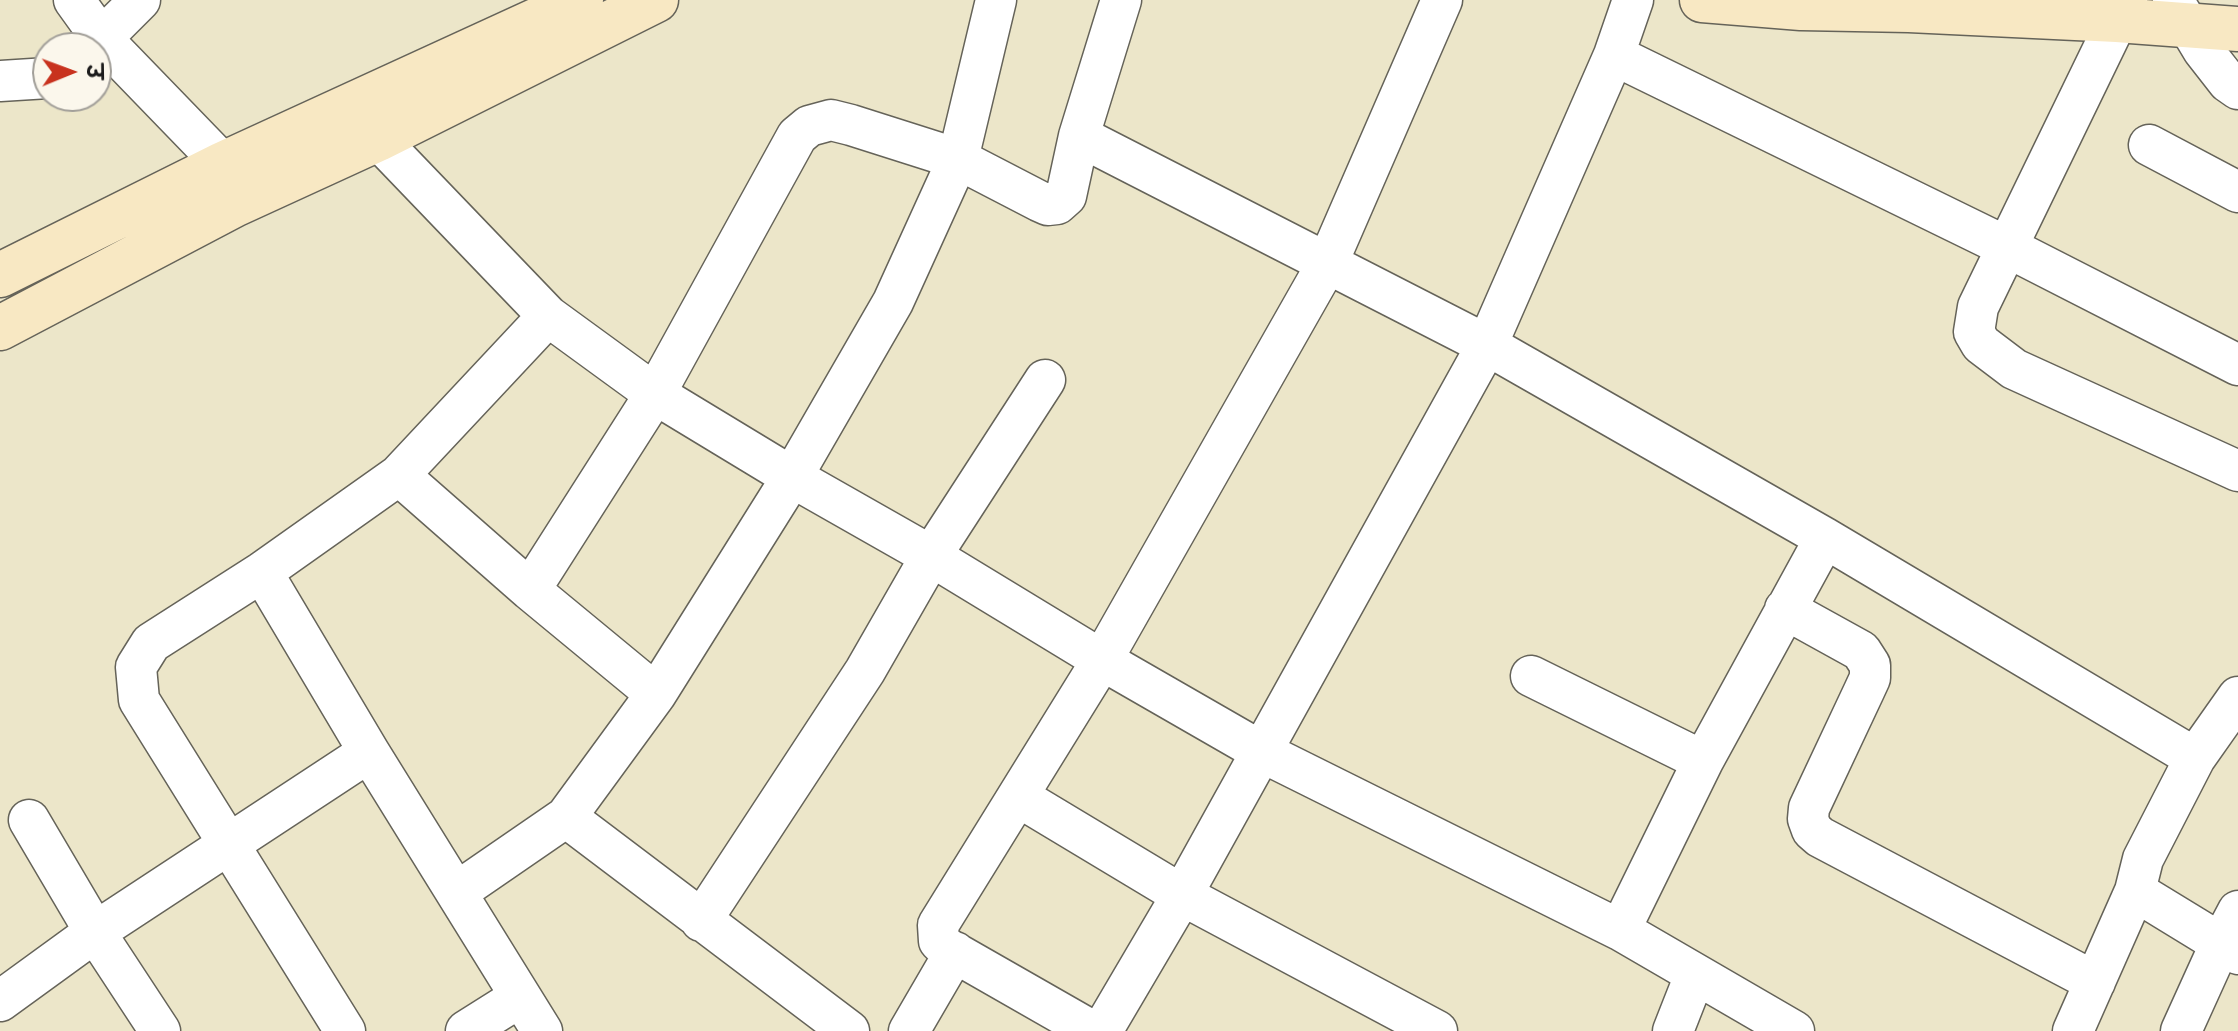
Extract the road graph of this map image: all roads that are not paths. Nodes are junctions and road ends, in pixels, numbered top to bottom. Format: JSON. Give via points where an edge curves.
{"nodes":[{"id":1,"x":74,"y":0,"type":"edge"},
{"id":2,"x":140,"y":0,"type":"edge"},
{"id":3,"x":578,"y":0,"type":"edge"},
{"id":4,"x":656,"y":0,"type":"edge"},
{"id":5,"x":996,"y":0,"type":"edge"},
{"id":6,"x":1121,"y":0,"type":"edge"},
{"id":7,"x":1442,"y":0,"type":"edge"},
{"id":8,"x":1633,"y":0,"type":"edge"},
{"id":9,"x":1702,"y":0,"type":"edge"},
{"id":10,"x":2238,"y":2,"type":"edge"},
{"id":11,"x":2187,"y":8,"type":"edge"},
{"id":12,"x":2122,"y":10,"type":"edge"},
{"id":13,"x":2238,"y":29,"type":"edge"},
{"id":14,"x":91,"y":32,"type":"edge"},
{"id":15,"x":108,"y":32,"type":"edge"},
{"id":16,"x":1614,"y":55,"type":"junction"},
{"id":17,"x":112,"y":57,"type":"edge"},
{"id":18,"x":32,"y":79,"type":"edge"},
{"id":19,"x":0,"y":81,"type":"edge"},
{"id":20,"x":2238,"y":89,"type":"edge"},
{"id":21,"x":1079,"y":136,"type":"junction"},
{"id":22,"x":378,"y":139,"type":"junction"},
{"id":23,"x":2149,"y":145,"type":"dead end"},
{"id":24,"x":958,"y":159,"type":"junction"},
{"id":25,"x":223,"y":164,"type":"junction"},
{"id":26,"x":2238,"y":192,"type":"edge"},
{"id":27,"x":2009,"y":248,"type":"junction"},
{"id":28,"x":1328,"y":262,"type":"junction"},
{"id":29,"x":0,"y":275,"type":"edge"},
{"id":30,"x":548,"y":316,"type":"junction"},
{"id":31,"x":0,"y":328,"type":"edge"},
{"id":32,"x":1487,"y":345,"type":"junction"},
{"id":33,"x":2238,"y":365,"type":"edge"},
{"id":34,"x":1045,"y":380,"type":"dead end"},
{"id":35,"x":655,"y":394,"type":"junction"},
{"id":36,"x":2238,"y":471,"type":"edge"},
{"id":37,"x":399,"y":475,"type":"junction"},
{"id":38,"x":792,"y":477,"type":"junction"},
{"id":39,"x":1825,"y":538,"type":"junction"},
{"id":40,"x":931,"y":556,"type":"junction"},
{"id":41,"x":262,"y":572,"type":"junction"},
{"id":42,"x":530,"y":590,"type":"junction"},
{"id":43,"x":1785,"y":609,"type":"junction"},
{"id":44,"x":1102,"y":660,"type":"junction"},
{"id":45,"x":1531,"y":676,"type":"dead end"},
{"id":46,"x":656,"y":694,"type":"junction"},
{"id":47,"x":2238,"y":697,"type":"edge"},
{"id":48,"x":369,"y":752,"type":"junction"},
{"id":49,"x":1262,"y":752,"type":"junction"},
{"id":50,"x":2195,"y":758,"type":"junction"},
{"id":51,"x":1703,"y":761,"type":"junction"},
{"id":52,"x":1019,"y":797,"type":"junction"},
{"id":53,"x":566,"y":817,"type":"junction"},
{"id":54,"x":29,"y":820,"type":"dead end"},
{"id":55,"x":229,"y":846,"type":"junction"},
{"id":56,"x":2135,"y":891,"type":"junction"},
{"id":57,"x":457,"y":892,"type":"junction"},
{"id":58,"x":1182,"y":895,"type":"junction"},
{"id":59,"x":701,"y":921,"type":"junction"},
{"id":60,"x":1620,"y":930,"type":"junction"},
{"id":61,"x":95,"y":932,"type":"junction"},
{"id":62,"x":2232,"y":937,"type":"edge"},
{"id":63,"x":955,"y":952,"type":"junction"},
{"id":64,"x":1695,"y":975,"type":"junction"},
{"id":65,"x":2095,"y":982,"type":"junction"},
{"id":66,"x":520,"y":997,"type":"junction"},
{"id":67,"x":0,"y":1001,"type":"edge"},
{"id":68,"x":160,"y":1031,"type":"edge"},
{"id":69,"x":345,"y":1031,"type":"edge"},
{"id":70,"x":466,"y":1031,"type":"edge"},
{"id":71,"x":542,"y":1031,"type":"edge"},
{"id":72,"x":849,"y":1031,"type":"edge"},
{"id":73,"x":909,"y":1031,"type":"edge"},
{"id":74,"x":1092,"y":1031,"type":"edge"},
{"id":75,"x":1102,"y":1031,"type":"edge"},
{"id":76,"x":1437,"y":1031,"type":"edge"},
{"id":77,"x":1673,"y":1031,"type":"edge"},
{"id":78,"x":1794,"y":1031,"type":"edge"},
{"id":79,"x":2073,"y":1031,"type":"edge"},
{"id":80,"x":2181,"y":1031,"type":"edge"}],
"edges":[{"from":1,"to":14,"type":"street"},
{"from":2,"to":15,"type":"street"},
{"from":3,"to":25,"type":"street"},
{"from":4,"to":22,"type":"street"},
{"from":5,"to":24,"type":"street"},
{"from":6,"to":21,"type":"street"},
{"from":7,"to":28,"type":"street"},
{"from":8,"to":16,"type":"street"},
{"from":9,"to":12,"type":"street","via":[[1801,8]]},
{"from":10,"to":11,"type":"street"},
{"from":11,"to":12,"type":"street"},
{"from":11,"to":13,"type":"street"},
{"from":11,"to":20,"type":"street","via":[[2228,82]]},
{"from":12,"to":27,"type":"street"},
{"from":16,"to":27,"type":"street"},
{"from":16,"to":32,"type":"street"},
{"from":17,"to":25,"type":"street"},
{"from":18,"to":19,"type":"street"},
{"from":21,"to":24,"type":"street","via":[[1066,196],[1057,204],[1039,201]]},
{"from":21,"to":28,"type":"street"},
{"from":22,"to":30,"type":"street"},
{"from":22,"to":31,"type":"street","via":[[234,205]]},
{"from":23,"to":26,"type":"street"},
{"from":24,"to":35,"type":"street","via":[[831,120],[809,126],[797,136]]},
{"from":24,"to":38,"type":"street","via":[[893,302]]},
{"from":25,"to":29,"type":"street"},
{"from":27,"to":33,"type":"street"},
{"from":27,"to":36,"type":"street","via":[[1978,307],[1974,332],[1981,344],[2014,369]]},
{"from":28,"to":32,"type":"street"},
{"from":28,"to":44,"type":"street"},
{"from":30,"to":35,"type":"street"},
{"from":30,"to":37,"type":"street"},
{"from":32,"to":39,"type":"street"},
{"from":32,"to":49,"type":"street"},
{"from":34,"to":40,"type":"street"},
{"from":35,"to":38,"type":"street"},
{"from":35,"to":42,"type":"street"},
{"from":37,"to":41,"type":"street"},
{"from":37,"to":42,"type":"street"},
{"from":38,"to":40,"type":"street"},
{"from":38,"to":46,"type":"street"},
{"from":39,"to":43,"type":"street"},
{"from":39,"to":50,"type":"street"},
{"from":40,"to":44,"type":"street"},
{"from":40,"to":59,"type":"street","via":[[865,671]]},
{"from":41,"to":48,"type":"street"},
{"from":41,"to":55,"type":"street","via":[[151,643],[136,667],[139,700]]},
{"from":42,"to":46,"type":"street"},
{"from":43,"to":51,"type":"street"},
{"from":43,"to":65,"type":"street","via":[[1861,651],[1870,665],[1870,678],[1809,808],[1812,830]]},
{"from":44,"to":49,"type":"street"},
{"from":44,"to":52,"type":"street"},
{"from":45,"to":51,"type":"street"},
{"from":46,"to":53,"type":"street"},
{"from":47,"to":50,"type":"street"},
{"from":48,"to":55,"type":"street"},
{"from":48,"to":57,"type":"street"},
{"from":49,"to":58,"type":"street"},
{"from":49,"to":60,"type":"street"},
{"from":50,"to":56,"type":"street","via":[[2143,859]]},
{"from":51,"to":60,"type":"street"},
{"from":52,"to":58,"type":"street"},
{"from":52,"to":63,"type":"street","via":[[938,925],[939,941]]},
{"from":53,"to":57,"type":"street"},
{"from":53,"to":59,"type":"street"},
{"from":54,"to":61,"type":"street"},
{"from":55,"to":61,"type":"street"},
{"from":55,"to":69,"type":"street"},
{"from":56,"to":62,"type":"street"},
{"from":56,"to":65,"type":"street"},
{"from":57,"to":66,"type":"street"},
{"from":58,"to":75,"type":"street"},
{"from":58,"to":76,"type":"street"},
{"from":59,"to":72,"type":"street"},
{"from":60,"to":64,"type":"street"},
{"from":61,"to":67,"type":"street"},
{"from":61,"to":68,"type":"street"},
{"from":62,"to":80,"type":"street"},
{"from":63,"to":73,"type":"street"},
{"from":63,"to":74,"type":"street"},
{"from":64,"to":77,"type":"street"},
{"from":64,"to":78,"type":"street"},
{"from":65,"to":79,"type":"street"},
{"from":66,"to":70,"type":"street"},
{"from":66,"to":71,"type":"street"}]}
